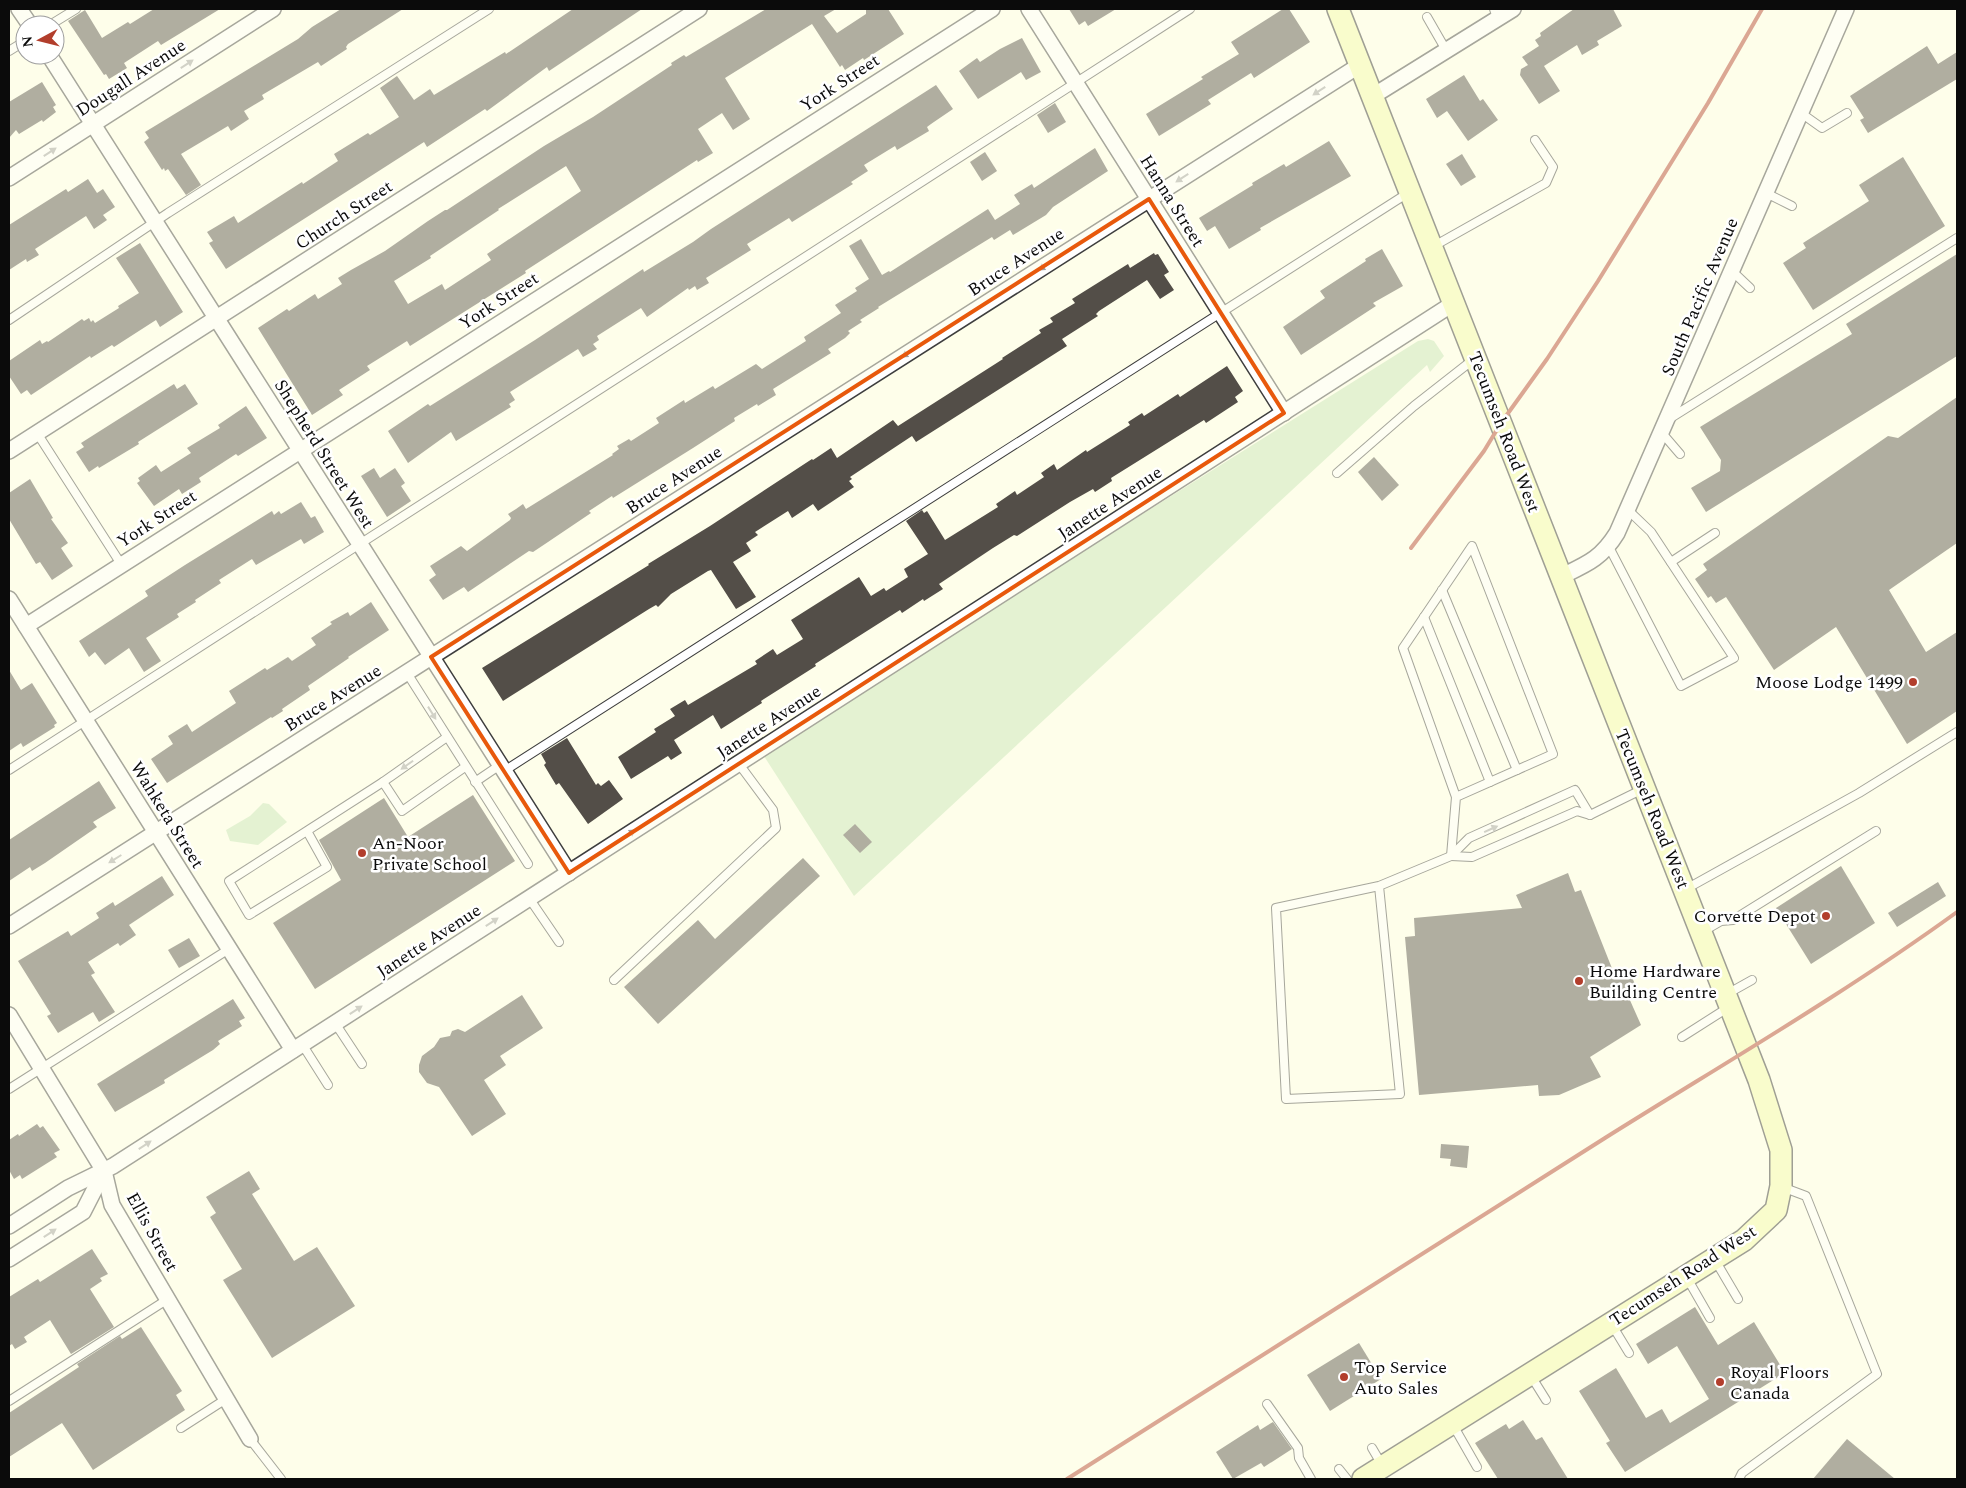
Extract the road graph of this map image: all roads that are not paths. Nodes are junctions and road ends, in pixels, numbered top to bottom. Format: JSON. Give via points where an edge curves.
{"nodes":[{"id":1,"x":76,"y":9,"type":"edge"},
{"id":2,"x":273,"y":9,"type":"edge"},
{"id":3,"x":489,"y":9,"type":"edge"},
{"id":4,"x":698,"y":9,"type":"edge"},
{"id":5,"x":992,"y":9,"type":"edge"},
{"id":6,"x":1028,"y":9,"type":"edge"},
{"id":7,"x":1190,"y":9,"type":"edge"},
{"id":8,"x":1513,"y":9,"type":"edge"},
{"id":9,"x":1846,"y":9,"type":"edge"},
{"id":10,"x":1342,"y":12,"type":"edge"},
{"id":11,"x":1496,"y":14,"type":"edge"},
{"id":12,"x":65,"y":16,"type":"edge"},
{"id":13,"x":1427,"y":17,"type":"dead end"},
{"id":14,"x":1446,"y":50,"type":"junction"},
{"id":15,"x":55,"y":65,"type":"edge"},
{"id":16,"x":1360,"y":65,"type":"junction"},
{"id":17,"x":1076,"y":83,"type":"junction"},
{"id":18,"x":1373,"y":96,"type":"junction"},
{"id":19,"x":1800,"y":113,"type":"junction"},
{"id":20,"x":1847,"y":113,"type":"dead end"},
{"id":21,"x":93,"y":124,"type":"junction"},
{"id":22,"x":1535,"y":140,"type":"dead end"},
{"id":23,"x":9,"y":178,"type":"edge"},
{"id":24,"x":1410,"y":191,"type":"junction"},
{"id":25,"x":1766,"y":193,"type":"junction"},
{"id":26,"x":1149,"y":199,"type":"junction"},
{"id":27,"x":1792,"y":206,"type":"dead end"},
{"id":28,"x":154,"y":222,"type":"junction"},
{"id":29,"x":1957,"y":238,"type":"edge"},
{"id":30,"x":1432,"y":247,"type":"junction"},
{"id":31,"x":1732,"y":271,"type":"junction"},
{"id":32,"x":1750,"y":288,"type":"dead end"},
{"id":33,"x":1454,"y":304,"type":"junction"},
{"id":34,"x":1221,"y":312,"type":"junction"},
{"id":35,"x":216,"y":319,"type":"junction"},
{"id":36,"x":9,"y":320,"type":"edge"},
{"id":37,"x":1476,"y":358,"type":"junction"},
{"id":38,"x":1284,"y":412,"type":"junction"},
{"id":39,"x":1665,"y":426,"type":"junction"},
{"id":40,"x":36,"y":433,"type":"junction"},
{"id":41,"x":9,"y":451,"type":"edge"},
{"id":42,"x":300,"y":451,"type":"junction"},
{"id":43,"x":1680,"y":454,"type":"dead end"},
{"id":44,"x":1337,"y":473,"type":"dead end"},
{"id":45,"x":1628,"y":510,"type":"junction"},
{"id":46,"x":1715,"y":533,"type":"dead end"},
{"id":47,"x":359,"y":544,"type":"junction"},
{"id":48,"x":1609,"y":546,"type":"junction"},
{"id":49,"x":1671,"y":562,"type":"junction"},
{"id":50,"x":121,"y":564,"type":"junction"},
{"id":51,"x":1560,"y":577,"type":"junction"},
{"id":52,"x":1442,"y":590,"type":"junction"},
{"id":53,"x":9,"y":599,"type":"edge"},
{"id":54,"x":1424,"y":617,"type":"junction"},
{"id":55,"x":26,"y":626,"type":"junction"},
{"id":56,"x":431,"y":657,"type":"junction"},
{"id":57,"x":407,"y":673,"type":"junction"},
{"id":58,"x":85,"y":721,"type":"junction"},
{"id":59,"x":1957,"y":732,"type":"edge"},
{"id":60,"x":447,"y":737,"type":"junction"},
{"id":61,"x":739,"y":764,"type":"junction"},
{"id":62,"x":465,"y":767,"type":"junction"},
{"id":63,"x":502,"y":768,"type":"junction"},
{"id":64,"x":9,"y":770,"type":"edge"},
{"id":65,"x":1517,"y":770,"type":"junction"},
{"id":66,"x":383,"y":782,"type":"junction"},
{"id":67,"x":475,"y":782,"type":"junction"},
{"id":68,"x":1490,"y":782,"type":"junction"},
{"id":69,"x":1644,"y":788,"type":"junction"},
{"id":70,"x":1456,"y":798,"type":"junction"},
{"id":71,"x":1590,"y":815,"type":"junction"},
{"id":72,"x":307,"y":831,"type":"junction"},
{"id":73,"x":1876,"y":831,"type":"dead end"},
{"id":74,"x":156,"y":833,"type":"junction"},
{"id":75,"x":1451,"y":856,"type":"junction"},
{"id":76,"x":528,"y":864,"type":"dead end"},
{"id":77,"x":569,"y":873,"type":"junction"},
{"id":78,"x":1379,"y":886,"type":"junction"},
{"id":79,"x":1684,"y":890,"type":"junction"},
{"id":80,"x":529,"y":898,"type":"junction"},
{"id":81,"x":9,"y":926,"type":"edge"},
{"id":82,"x":1701,"y":933,"type":"junction"},
{"id":83,"x":559,"y":942,"type":"dead end"},
{"id":84,"x":230,"y":949,"type":"junction"},
{"id":85,"x":614,"y":980,"type":"dead end"},
{"id":86,"x":1752,"y":980,"type":"dead end"},
{"id":87,"x":1728,"y":1001,"type":"junction"},
{"id":88,"x":9,"y":1015,"type":"edge"},
{"id":89,"x":335,"y":1023,"type":"junction"},
{"id":90,"x":1682,"y":1037,"type":"dead end"},
{"id":91,"x":297,"y":1047,"type":"junction"},
{"id":92,"x":362,"y":1064,"type":"dead end"},
{"id":93,"x":41,"y":1068,"type":"junction"},
{"id":94,"x":328,"y":1085,"type":"dead end"},
{"id":95,"x":9,"y":1088,"type":"edge"},
{"id":96,"x":104,"y":1171,"type":"junction"},
{"id":97,"x":1781,"y":1186,"type":"junction"},
{"id":98,"x":9,"y":1226,"type":"edge"},
{"id":99,"x":9,"y":1259,"type":"edge"},
{"id":100,"x":1714,"y":1259,"type":"junction"},
{"id":101,"x":1686,"y":1276,"type":"junction"},
{"id":102,"x":168,"y":1299,"type":"junction"},
{"id":103,"x":1738,"y":1299,"type":"dead end"},
{"id":104,"x":1710,"y":1318,"type":"dead end"},
{"id":105,"x":1611,"y":1323,"type":"junction"},
{"id":106,"x":1629,"y":1353,"type":"dead end"},
{"id":107,"x":1530,"y":1374,"type":"junction"},
{"id":108,"x":226,"y":1399,"type":"junction"},
{"id":109,"x":1546,"y":1400,"type":"dead end"},
{"id":110,"x":9,"y":1401,"type":"edge"},
{"id":111,"x":1267,"y":1404,"type":"dead end"},
{"id":112,"x":1452,"y":1423,"type":"junction"},
{"id":113,"x":181,"y":1428,"type":"dead end"},
{"id":114,"x":250,"y":1439,"type":"joint"},
{"id":115,"x":1372,"y":1448,"type":"dead end"},
{"id":116,"x":1383,"y":1466,"type":"junction"},
{"id":117,"x":1477,"y":1468,"type":"dead end"},
{"id":118,"x":1339,"y":1469,"type":"dead end"},
{"id":119,"x":281,"y":1479,"type":"edge"},
{"id":120,"x":1311,"y":1479,"type":"edge"},
{"id":121,"x":1347,"y":1479,"type":"edge"},
{"id":122,"x":1363,"y":1479,"type":"edge"},
{"id":123,"x":1739,"y":1479,"type":"edge"}],
"edges":[{"from":1,"to":12,"type":"lane"},
{"from":21,"to":2,"type":"street","name":"Dougall Avenue","one_way":true},
{"from":3,"to":28,"type":"lane"},
{"from":4,"to":35,"type":"street","name":"Church Street"},
{"from":5,"to":42,"type":"street","name":"York Street"},
{"from":6,"to":17,"type":"street","name":"Hanna Street"},
{"from":7,"to":17,"type":"lane"},
{"from":8,"to":11,"type":"street"},
{"from":9,"to":19,"type":"street","name":"South Pacific Avenue"},
{"from":10,"to":16,"type":"main road","name":"Tecumseh Road West"},
{"from":11,"to":14,"type":"street"},
{"from":13,"to":14,"type":"lane"},
{"from":14,"to":18,"type":"street"},
{"from":15,"to":21,"type":"street","name":"Shepherd Street West"},
{"from":16,"to":18,"type":"main road","name":"Tecumseh Road West"},
{"from":16,"to":26,"type":"street","name":"Bruce Avenue","one_way":true},
{"from":17,"to":26,"type":"street","name":"Hanna Street"},
{"from":17,"to":47,"type":"lane"},
{"from":18,"to":24,"type":"main road","name":"Tecumseh Road West"},
{"from":19,"to":20,"type":"lane","via":[[1822,128]]},
{"from":19,"to":25,"type":"street","name":"South Pacific Avenue"},
{"from":23,"to":21,"type":"street","name":"Dougall Avenue","one_way":true},
{"from":21,"to":28,"type":"street","name":"Shepherd Street West"},
{"from":22,"to":30,"type":"lane","via":[[1553,167],[1546,183]]},
{"from":24,"to":30,"type":"main road","name":"Tecumseh Road West"},
{"from":24,"to":34,"type":"lane"},
{"from":25,"to":27,"type":"lane"},
{"from":25,"to":31,"type":"street","name":"South Pacific Avenue"},
{"from":26,"to":34,"type":"street","name":"Hanna Street"},
{"from":26,"to":56,"type":"street","name":"Bruce Avenue","one_way":true},
{"from":28,"to":35,"type":"street","name":"Shepherd Street West"},
{"from":28,"to":36,"type":"lane"},
{"from":29,"to":39,"type":"lane"},
{"from":30,"to":33,"type":"main road","name":"Tecumseh Road West"},
{"from":31,"to":32,"type":"lane"},
{"from":31,"to":39,"type":"street","name":"South Pacific Avenue"},
{"from":33,"to":37,"type":"main road","name":"Tecumseh Road West"},
{"from":33,"to":38,"type":"street","name":"Janette Avenue"},
{"from":34,"to":38,"type":"street","name":"Hanna Street"},
{"from":34,"to":63,"type":"lane"},
{"from":35,"to":40,"type":"street","name":"Church Street"},
{"from":35,"to":42,"type":"street","name":"Shepherd Street West"},
{"from":37,"to":44,"type":"lane","via":[[1414,406]]},
{"from":37,"to":51,"type":"main road","name":"Tecumseh Road West"},
{"from":38,"to":61,"type":"street","name":"Janette Avenue"},
{"from":39,"to":43,"type":"lane"},
{"from":39,"to":45,"type":"street","name":"South Pacific Avenue"},
{"from":40,"to":41,"type":"street","name":"Church Street"},
{"from":40,"to":50,"type":"lane"},
{"from":42,"to":47,"type":"street","name":"Shepherd Street West"},
{"from":42,"to":50,"type":"street","name":"York Street"},
{"from":45,"to":48,"type":"street","name":"South Pacific Avenue"},
{"from":45,"to":49,"type":"lane","via":[[1652,532]]},
{"from":46,"to":49,"type":"lane"},
{"from":47,"to":56,"type":"street","name":"Shepherd Street West"},
{"from":47,"to":58,"type":"lane"},
{"from":48,"to":49,"type":"lane","via":[[1681,686],[1734,658]]},
{"from":48,"to":51,"type":"street","name":"South Pacific Avenue","via":[[1597,558]]},
{"from":50,"to":55,"type":"street","name":"York Street"},
{"from":51,"to":69,"type":"main road","name":"Tecumseh Road West"},
{"from":52,"to":54,"type":"lane"},
{"from":52,"to":65,"type":"lane"},
{"from":52,"to":65,"type":"lane","via":[[1472,546],[1553,754]]},
{"from":53,"to":55,"type":"street","name":"Wahketa Street"},
{"from":54,"to":68,"type":"lane"},
{"from":54,"to":70,"type":"lane","via":[[1403,648]]},
{"from":55,"to":58,"type":"street","name":"Wahketa Street"},
{"from":56,"to":57,"type":"street","name":"Bruce Avenue"},
{"from":56,"to":63,"type":"street","name":"Shepherd Street West"},
{"from":57,"to":60,"type":"lane","one_way":true},
{"from":57,"to":74,"type":"street","name":"Bruce Avenue"},
{"from":58,"to":64,"type":"lane"},
{"from":58,"to":74,"type":"street","name":"Wahketa Street"},
{"from":59,"to":79,"type":"lane","via":[[1859,793]]},
{"from":60,"to":62,"type":"lane"},
{"from":60,"to":66,"type":"lane","one_way":true},
{"from":77,"to":61,"type":"street","name":"Janette Avenue","one_way":true},
{"from":61,"to":85,"type":"lane","via":[[773,810],[776,828]]},
{"from":62,"to":66,"type":"lane","via":[[402,811]]},
{"from":62,"to":67,"type":"lane"},
{"from":63,"to":67,"type":"lane"},
{"from":63,"to":77,"type":"street","name":"Shepherd Street West"},
{"from":65,"to":68,"type":"lane"},
{"from":66,"to":72,"type":"lane"},
{"from":67,"to":76,"type":"lane"},
{"from":68,"to":70,"type":"lane"},
{"from":69,"to":71,"type":"lane"},
{"from":69,"to":79,"type":"main road","name":"Tecumseh Road West"},
{"from":70,"to":75,"type":"lane"},
{"from":71,"to":75,"type":"lane","via":[[1577,811],[1472,857]]},
{"from":75,"to":71,"type":"lane","one_way":true,"via":[[1469,838],[1575,790]]},
{"from":72,"to":72,"type":"lane","via":[[229,880],[250,915],[328,867]]},
{"from":73,"to":82,"type":"lane","via":[[1733,920],[1721,921]]},
{"from":74,"to":81,"type":"street","name":"Bruce Avenue","one_way":true},
{"from":74,"to":84,"type":"street","name":"Wahketa Street"},
{"from":75,"to":78,"type":"lane"},
{"from":77,"to":80,"type":"street","name":"Janette Avenue"},
{"from":78,"to":78,"type":"lane","via":[[1400,1094],[1286,1099],[1276,908]]},
{"from":79,"to":82,"type":"main road","name":"Tecumseh Road West"},
{"from":80,"to":83,"type":"lane"},
{"from":89,"to":80,"type":"street","name":"Janette Avenue","one_way":true},
{"from":82,"to":87,"type":"main road","name":"Tecumseh Road West"},
{"from":84,"to":91,"type":"street","name":"Wahketa Street"},
{"from":84,"to":93,"type":"lane"},
{"from":86,"to":87,"type":"lane"},
{"from":87,"to":90,"type":"lane"},
{"from":87,"to":97,"type":"main road","name":"Tecumseh Road West","via":[[1759,1080],[1781,1150]]},
{"from":88,"to":93,"type":"street","name":"Ellis Street"},
{"from":89,"to":91,"type":"street","name":"Janette Avenue"},
{"from":89,"to":92,"type":"lane"},
{"from":91,"to":94,"type":"lane"},
{"from":96,"to":91,"type":"street","name":"Janette Avenue","one_way":true},
{"from":93,"to":95,"type":"lane"},
{"from":93,"to":96,"type":"street","name":"Ellis Street"},
{"from":96,"to":98,"type":"street","name":"Janette Avenue","via":[[68,1188]]},
{"from":99,"to":96,"type":"street","one_way":true,"via":[[83,1212]]},
{"from":96,"to":102,"type":"street","name":"Ellis Street","via":[[112,1205]]},
{"from":97,"to":100,"type":"main road","name":"Tecumseh Road West","via":[[1776,1210],[1744,1240]]},
{"from":97,"to":123,"type":"lane","via":[[1806,1196],[1877,1374],[1742,1473]]},
{"from":100,"to":101,"type":"main road","name":"Tecumseh Road West"},
{"from":100,"to":103,"type":"lane"},
{"from":101,"to":104,"type":"lane"},
{"from":101,"to":105,"type":"main road","name":"Tecumseh Road West"},
{"from":102,"to":108,"type":"street","name":"Ellis Street"},
{"from":102,"to":110,"type":"lane"},
{"from":105,"to":106,"type":"lane"},
{"from":105,"to":107,"type":"main road","name":"Tecumseh Road West"},
{"from":107,"to":109,"type":"lane"},
{"from":107,"to":112,"type":"main road","name":"Tecumseh Road West"},
{"from":108,"to":113,"type":"lane"},
{"from":108,"to":114,"type":"street","name":"Ellis Street"},
{"from":111,"to":120,"type":"lane","via":[[1298,1448],[1299,1458]]},
{"from":112,"to":116,"type":"main road","name":"Tecumseh Road West"},
{"from":112,"to":117,"type":"lane"},
{"from":114,"to":119,"type":"lane"},
{"from":115,"to":116,"type":"lane"},
{"from":116,"to":122,"type":"main road","name":"Tecumseh Road West"},
{"from":118,"to":121,"type":"lane"}]}
